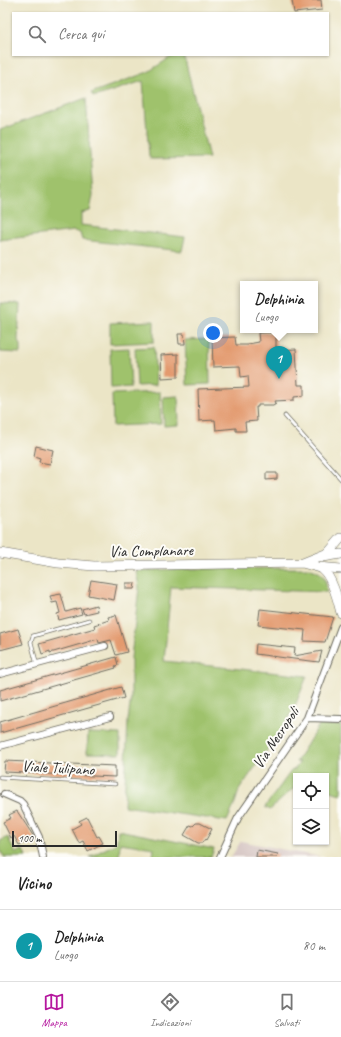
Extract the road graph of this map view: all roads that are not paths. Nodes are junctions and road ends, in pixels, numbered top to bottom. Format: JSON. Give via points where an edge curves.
{"nodes":[{"id":1,"x":285,"y":416,"type":"dead end"},
{"id":2,"x":341,"y":480,"type":"edge"},
{"id":3,"x":341,"y":538,"type":"edge"},
{"id":4,"x":0,"y":552,"type":"edge"},
{"id":5,"x":341,"y":554,"type":"edge"},
{"id":6,"x":316,"y":563,"type":"junction"},
{"id":7,"x":341,"y":570,"type":"edge"},
{"id":8,"x":341,"y":613,"type":"edge"},
{"id":9,"x":89,"y":620,"type":"dead end"},
{"id":10,"x":341,"y":627,"type":"edge"},
{"id":11,"x":105,"y":646,"type":"dead end"},
{"id":12,"x":334,"y":649,"type":"junction"},
{"id":13,"x":341,"y":649,"type":"edge"},
{"id":14,"x":37,"y":665,"type":"junction"},
{"id":15,"x":0,"y":674,"type":"edge"},
{"id":16,"x":110,"y":717,"type":"dead end"},
{"id":17,"x":307,"y":718,"type":"junction"},
{"id":18,"x":341,"y":720,"type":"edge"},
{"id":19,"x":0,"y":746,"type":"edge"},
{"id":20,"x":0,"y":777,"type":"edge"},
{"id":21,"x":115,"y":784,"type":"dead end"},
{"id":22,"x":4,"y":794,"type":"dead end"},
{"id":23,"x":42,"y":857,"type":"edge"},
{"id":24,"x":220,"y":857,"type":"edge"}],
"edges":[{"from":1,"to":2,"type":"lane"},
{"from":3,"to":6,"type":"main road"},
{"from":4,"to":6,"type":"main road","name":"Via Complanare","via":[[58,563],[94,566]]},
{"from":5,"to":6,"type":"main road"},
{"from":6,"to":7,"type":"main road"},
{"from":6,"to":8,"type":"main road","via":[[331,581]]},
{"from":9,"to":14,"type":"lane","via":[[33,636],[31,642]]},
{"from":10,"to":12,"type":"street","name":"Via Necropoli"},
{"from":11,"to":14,"type":"street"},
{"from":12,"to":13,"type":"street"},
{"from":12,"to":17,"type":"street","name":"Via Necropoli"},
{"from":14,"to":15,"type":"street"},
{"from":16,"to":19,"type":"street","name":"Viale Tulipano"},
{"from":17,"to":18,"type":"street"},
{"from":17,"to":24,"type":"street","name":"Via Necropoli","via":[[238,818]]},
{"from":20,"to":21,"type":"lane","name":"Viale Tulipano"},
{"from":22,"to":23,"type":"street","via":[[23,804],[39,837]]}]}
